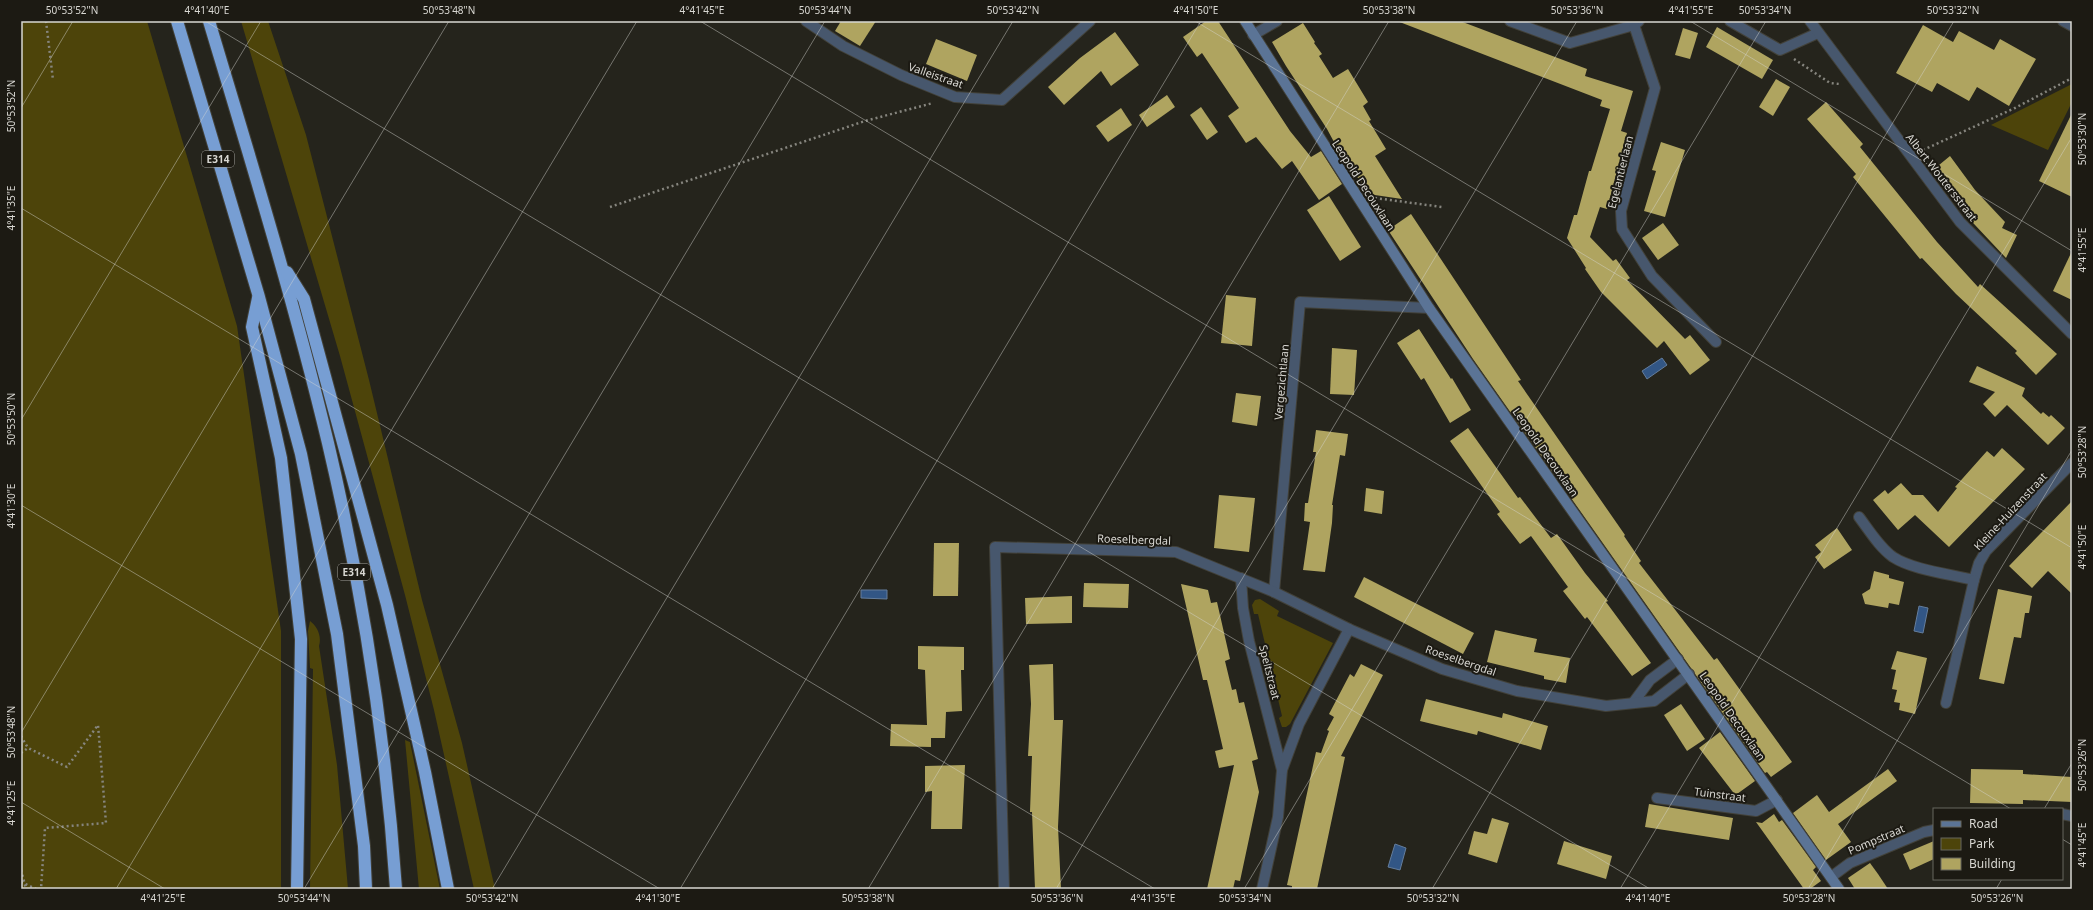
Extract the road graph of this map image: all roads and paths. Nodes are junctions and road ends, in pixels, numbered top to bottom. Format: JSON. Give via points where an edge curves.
{"nodes":[{"id":1,"x":46,"y":21,"type":"edge"},
{"id":2,"x":177,"y":21,"type":"edge"},
{"id":3,"x":209,"y":21,"type":"edge"},
{"id":4,"x":806,"y":21,"type":"edge"},
{"id":5,"x":1090,"y":21,"type":"edge"},
{"id":6,"x":1244,"y":21,"type":"edge"},
{"id":7,"x":1277,"y":21,"type":"edge"},
{"id":8,"x":1510,"y":21,"type":"edge"},
{"id":9,"x":1730,"y":21,"type":"edge"},
{"id":10,"x":1810,"y":21,"type":"edge"},
{"id":11,"x":2063,"y":21,"type":"edge"},
{"id":12,"x":1637,"y":23,"type":"edge"},
{"id":13,"x":2072,"y":26,"type":"edge"},
{"id":14,"x":1818,"y":32,"type":"junction"},
{"id":15,"x":1253,"y":36,"type":"junction"},
{"id":16,"x":1780,"y":50,"type":"junction"},
{"id":17,"x":2072,"y":78,"type":"edge"},
{"id":18,"x":53,"y":80,"type":"dead end"},
{"id":19,"x":1858,"y":86,"type":"junction"},
{"id":20,"x":955,"y":97,"type":"junction"},
{"id":21,"x":1910,"y":156,"type":"junction"},
{"id":22,"x":1357,"y":196,"type":"junction"},
{"id":23,"x":610,"y":207,"type":"dead end"},
{"id":24,"x":1442,"y":207,"type":"dead end"},
{"id":25,"x":280,"y":261,"type":"junction"},
{"id":26,"x":259,"y":297,"type":"junction"},
{"id":27,"x":1429,"y":308,"type":"junction"},
{"id":28,"x":2072,"y":334,"type":"edge"},
{"id":29,"x":1716,"y":342,"type":"dead end"},
{"id":30,"x":2072,"y":463,"type":"edge"},
{"id":31,"x":1858,"y":517,"type":"dead end"},
{"id":32,"x":1241,"y":578,"type":"junction"},
{"id":33,"x":1974,"y":580,"type":"junction"},
{"id":34,"x":1274,"y":592,"type":"junction"},
{"id":35,"x":1349,"y":629,"type":"junction"},
{"id":36,"x":1678,"y":659,"type":"junction"},
{"id":37,"x":1689,"y":674,"type":"junction"},
{"id":38,"x":1633,"y":703,"type":"junction"},
{"id":39,"x":1946,"y":704,"type":"dead end"},
{"id":40,"x":21,"y":736,"type":"edge"},
{"id":41,"x":28,"y":748,"type":"junction"},
{"id":42,"x":21,"y":753,"type":"edge"},
{"id":43,"x":1282,"y":770,"type":"junction"},
{"id":44,"x":1657,"y":798,"type":"dead end"},
{"id":45,"x":1777,"y":800,"type":"junction"},
{"id":46,"x":1933,"y":830,"type":"edge"},
{"id":47,"x":21,"y":870,"type":"edge"},
{"id":48,"x":1831,"y":877,"type":"junction"},
{"id":49,"x":21,"y":882,"type":"edge"},
{"id":50,"x":26,"y":885,"type":"junction"},
{"id":51,"x":26,"y":889,"type":"edge"},
{"id":52,"x":36,"y":889,"type":"edge"},
{"id":53,"x":41,"y":889,"type":"edge"},
{"id":54,"x":297,"y":889,"type":"edge"},
{"id":55,"x":366,"y":889,"type":"edge"},
{"id":56,"x":396,"y":889,"type":"edge"},
{"id":57,"x":448,"y":889,"type":"edge"},
{"id":58,"x":1004,"y":889,"type":"edge"},
{"id":59,"x":1262,"y":889,"type":"edge"},
{"id":60,"x":1839,"y":889,"type":"edge"}],
"edges":[{"from":1,"to":18,"type":"path"},
{"from":2,"to":26,"type":"highway","number":"E314"},
{"from":3,"to":25,"type":"highway","number":"E314"},
{"from":4,"to":20,"type":"street","name":"Valleistraat","via":[[862,56]]},
{"from":5,"to":20,"type":"street","name":"Valleistraat","via":[[1002,100]]},
{"from":6,"to":15,"type":"street","name":"Leopold Decouxlaan"},
{"from":7,"to":15,"type":"street"},
{"from":8,"to":12,"type":"street","via":[[1570,44]]},
{"from":9,"to":16,"type":"street"},
{"from":10,"to":14,"type":"street","name":"Albert Woutersstraat"},
{"from":11,"to":13,"type":"street"},
{"from":12,"to":29,"type":"street","name":"Egelantierlaan","via":[[1655,88],[1621,211],[1622,229],[1652,276]]},
{"from":14,"to":16,"type":"street"},
{"from":14,"to":19,"type":"street","name":"Albert Woutersstraat"},
{"from":15,"to":22,"type":"street","name":"Leopold Decouxlaan"},
{"from":16,"to":19,"type":"path","via":[[1830,83]]},
{"from":17,"to":21,"type":"path","via":[[2015,108]]},
{"from":19,"to":21,"type":"street","name":"Albert Woutersstraat"},
{"from":20,"to":23,"type":"path","via":[[865,121]]},
{"from":21,"to":28,"type":"street","name":"Albert Woutersstraat","via":[[1960,222]]},
{"from":22,"to":24,"type":"path"},
{"from":22,"to":27,"type":"street","name":"Leopold Decouxlaan"},
{"from":25,"to":56,"type":"highway","number":"E314","via":[[328,444],[364,620],[392,830]]},
{"from":25,"to":57,"type":"highway","via":[[304,299],[387,605],[425,772]]},
{"from":26,"to":54,"type":"highway","via":[[252,327],[281,458],[301,639]]},
{"from":26,"to":55,"type":"highway","number":"E314","via":[[301,454],[337,634],[364,846]]},
{"from":27,"to":34,"type":"street","name":"Vergezichtlaan","via":[[1300,302]]},
{"from":27,"to":36,"type":"street","name":"Leopold Decouxlaan"},
{"from":30,"to":33,"type":"street","name":"Kleine-Huizenstraat","via":[[1986,551]]},
{"from":31,"to":33,"type":"street","via":[[1886,551],[1902,562]]},
{"from":32,"to":34,"type":"street","name":"Roeselbergdal"},
{"from":32,"to":43,"type":"street","name":"Speltstraat","via":[[1249,641]]},
{"from":32,"to":58,"type":"street","name":"Roeselbergdal","via":[[1176,552],[996,547]]},
{"from":33,"to":39,"type":"street","name":"Kleine-Huizenstraat"},
{"from":34,"to":35,"type":"street","name":"Roeselbergdal"},
{"from":35,"to":38,"type":"street","name":"Roeselbergdal","via":[[1442,669],[1517,691],[1606,706]]},
{"from":35,"to":43,"type":"street","name":"Speltstraat","via":[[1299,724]]},
{"from":36,"to":37,"type":"street","name":"Leopold Decouxlaan"},
{"from":36,"to":38,"type":"street","via":[[1650,680]]},
{"from":37,"to":38,"type":"street","name":"Roeselbergdal","via":[[1654,702]]},
{"from":37,"to":45,"type":"street","name":"Leopold Decouxlaan"},
{"from":40,"to":41,"type":"path"},
{"from":41,"to":42,"type":"path"},
{"from":41,"to":53,"type":"path","via":[[68,767],[98,725],[106,823],[45,828]]},
{"from":43,"to":59,"type":"street","name":"Speltstraat","via":[[1278,816]]},
{"from":44,"to":45,"type":"street","name":"Tuinstraat","via":[[1756,811]]},
{"from":45,"to":48,"type":"street","name":"Leopold Decouxlaan"},
{"from":46,"to":48,"type":"street","name":"Pompstraat","via":[[1850,863]]},
{"from":47,"to":50,"type":"path"},
{"from":48,"to":60,"type":"street","name":"Leopold Decouxlaan"},
{"from":49,"to":50,"type":"path"},
{"from":50,"to":51,"type":"path"},
{"from":50,"to":52,"type":"path"}]}
